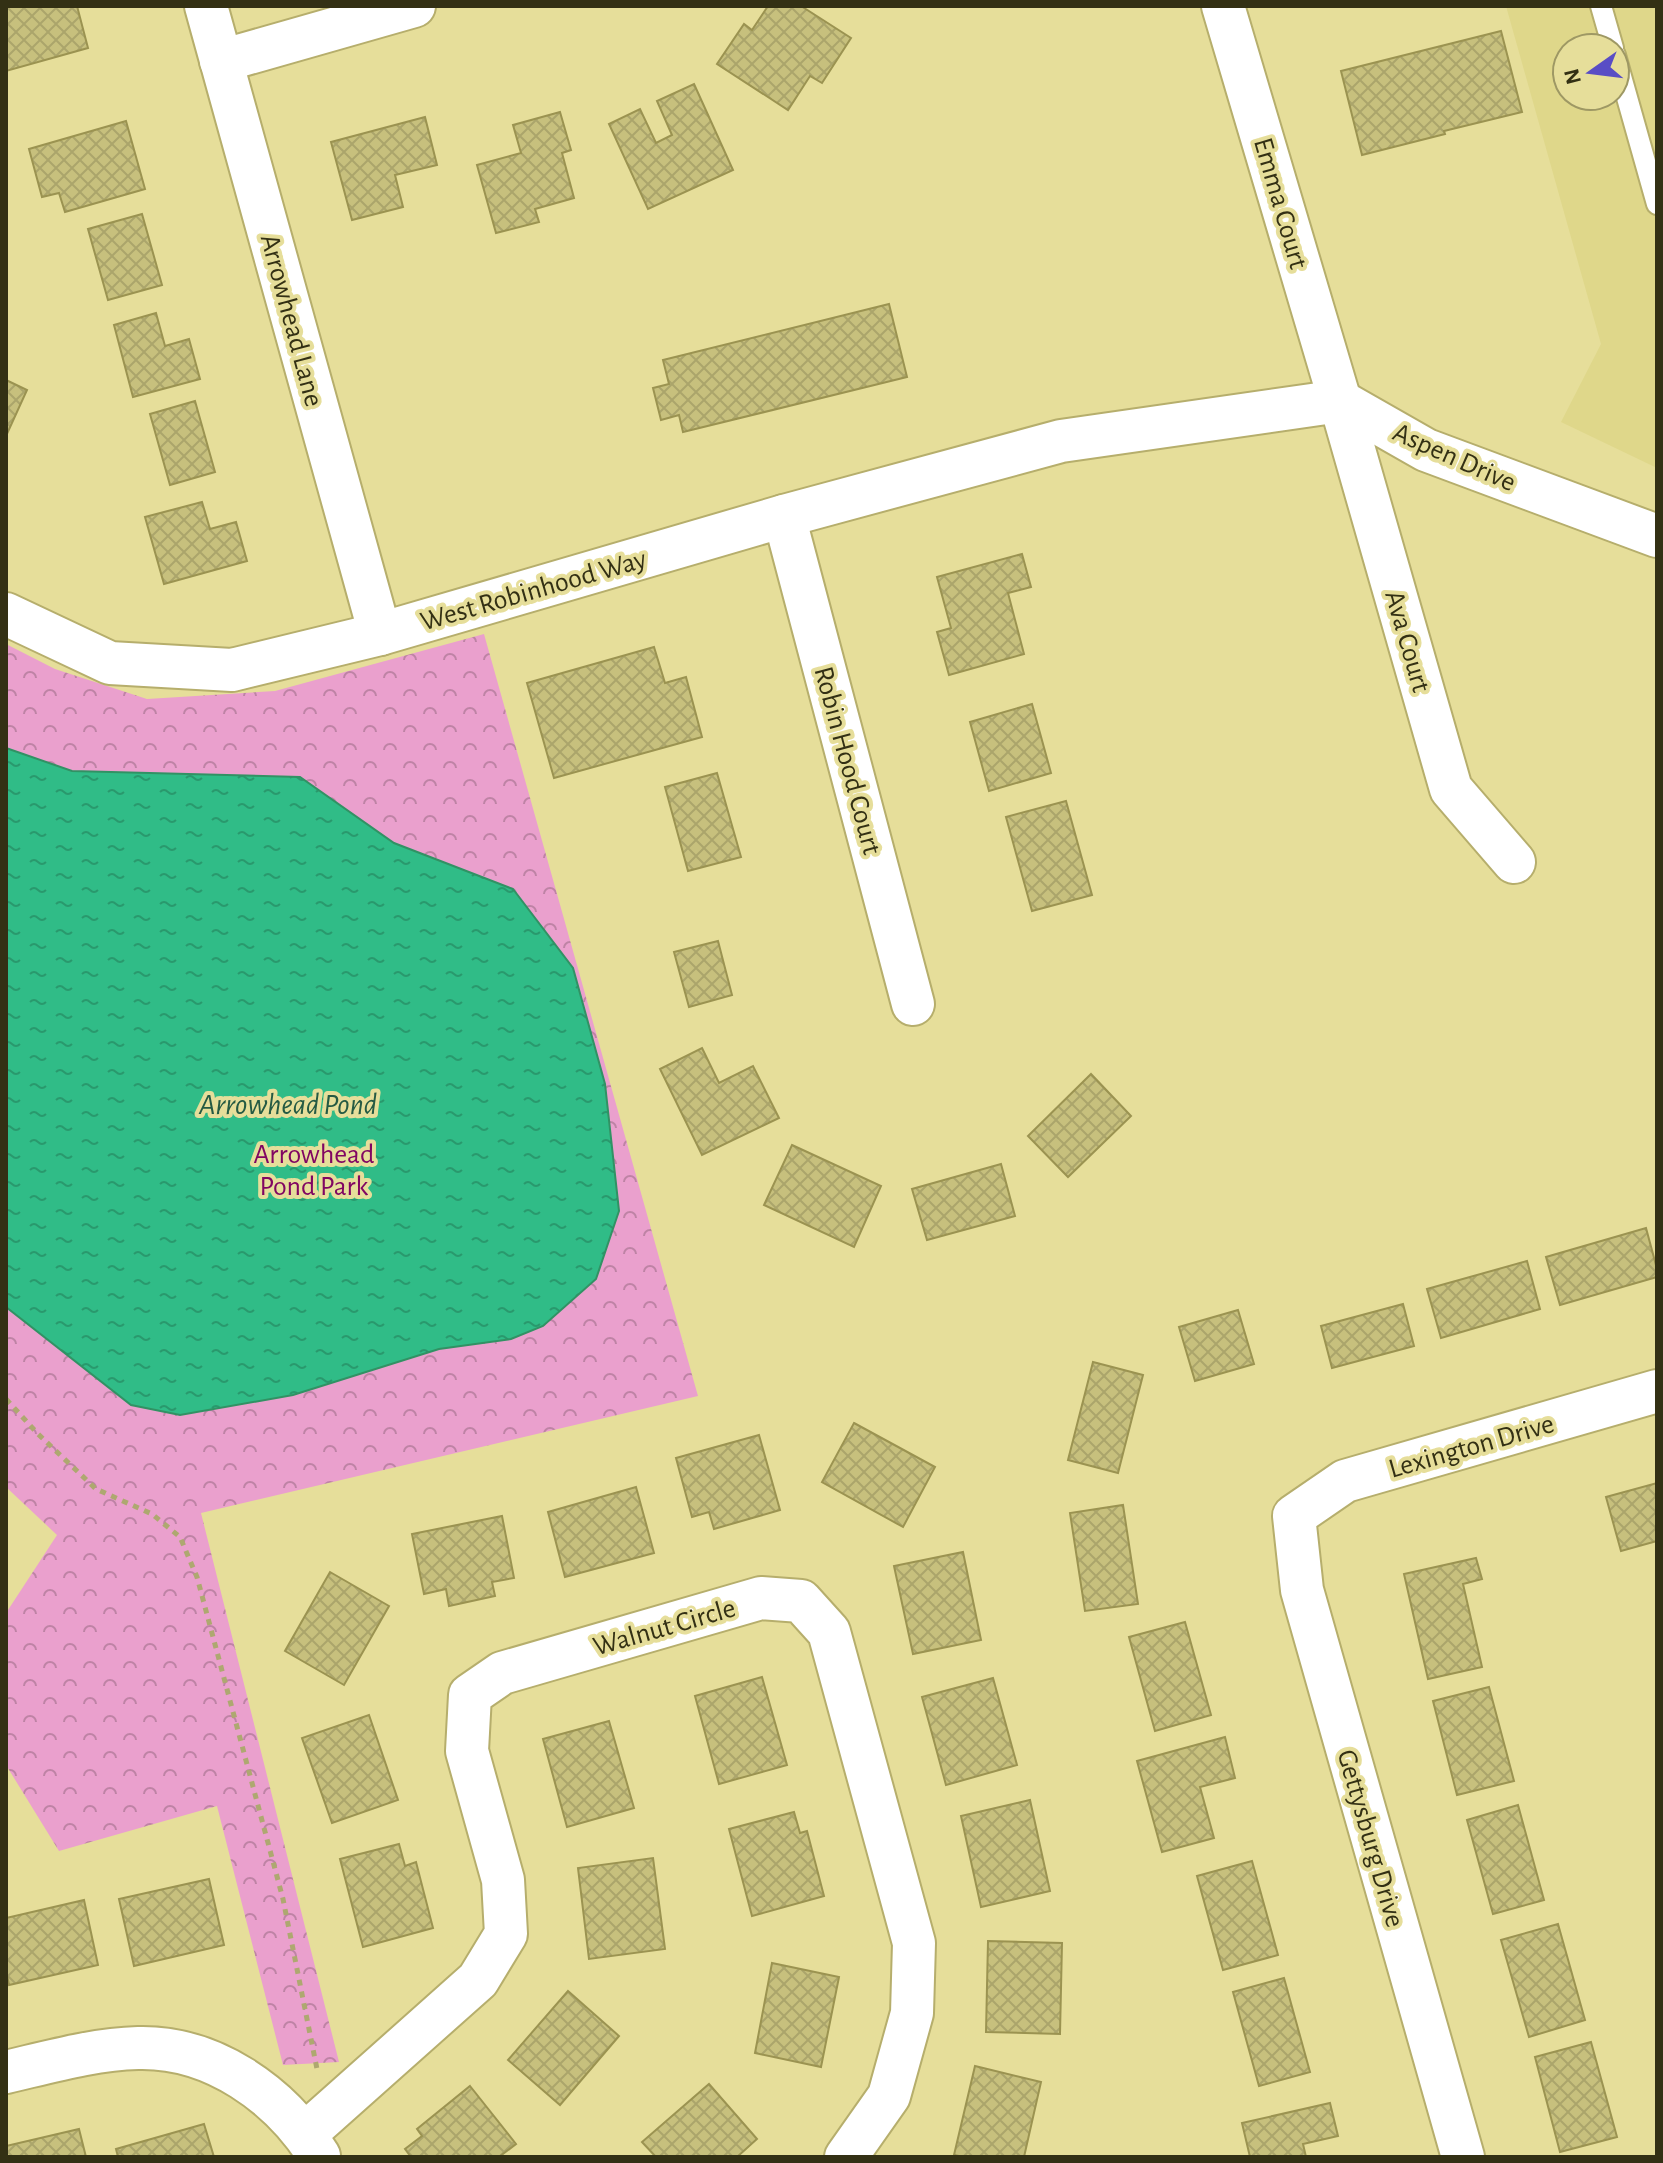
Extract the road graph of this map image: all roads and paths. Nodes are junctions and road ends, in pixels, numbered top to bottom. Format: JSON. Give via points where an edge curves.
{"nodes":[{"id":1,"x":206,"y":6,"type":"edge"},
{"id":2,"x":414,"y":6,"type":"edge"},
{"id":3,"x":1223,"y":6,"type":"edge"},
{"id":4,"x":1601,"y":6,"type":"edge"},
{"id":5,"x":1608,"y":32,"type":"edge"},
{"id":6,"x":221,"y":61,"type":"junction"},
{"id":7,"x":1631,"y":112,"type":"edge"},
{"id":8,"x":1657,"y":204,"type":"edge"},
{"id":9,"x":1340,"y":401,"type":"junction"},
{"id":10,"x":784,"y":516,"type":"junction"},
{"id":11,"x":1657,"y":536,"type":"edge"},
{"id":12,"x":6,"y":614,"type":"edge"},
{"id":13,"x":380,"y":634,"type":"junction"},
{"id":14,"x":1514,"y":862,"type":"dead end"},
{"id":15,"x":913,"y":1004,"type":"dead end"},
{"id":16,"x":1657,"y":1391,"type":"edge"},
{"id":17,"x":6,"y":1399,"type":"edge"},
{"id":18,"x":1294,"y":1516,"type":"joint"},
{"id":19,"x":6,"y":2072,"type":"edge"},
{"id":20,"x":312,"y":2145,"type":"edge"},
{"id":21,"x":846,"y":2157,"type":"edge"},
{"id":22,"x":1463,"y":2157,"type":"edge"}],
"edges":[{"from":1,"to":6,"type":"street","name":"Arrowhead Lane"},
{"from":2,"to":6,"type":"street"},
{"from":3,"to":9,"type":"street","name":"Emma Court"},
{"from":4,"to":5,"type":"lane"},
{"from":6,"to":13,"type":"street","name":"Arrowhead Lane"},
{"from":7,"to":8,"type":"lane"},
{"from":9,"to":10,"type":"street","name":"West Robinhood Way","via":[[1061,441]]},
{"from":9,"to":11,"type":"street","name":"Aspen Drive","via":[[1426,450]]},
{"from":9,"to":14,"type":"street","name":"Ava Court","via":[[1451,789]]},
{"from":10,"to":13,"type":"street","name":"West Robinhood Way"},
{"from":10,"to":15,"type":"street","name":"Robin Hood Court"},
{"from":12,"to":13,"type":"street","name":"West Robinhood Way","via":[[110,663],[232,670]]},
{"from":16,"to":18,"type":"street","name":"Lexington Drive","via":[[1345,1481]]},
{"from":17,"to":20,"type":"path","via":[[96,1489],[152,1514],[180,1537],[197,1577],[283,1899],[319,2076]]},
{"from":18,"to":22,"type":"street","name":"Gettysburg Drive","via":[[1302,1590]]},
{"from":19,"to":20,"type":"street","via":[[113,2050],[179,2052],[229,2068],[263,2093]]},
{"from":20,"to":21,"type":"street","name":"Walnut Circle","via":[[478,1980],[506,1934],[503,1880],[467,1751],[470,1695],[502,1673],[761,1598],[801,1601],[829,1632],[914,1943],[912,2013],[889,2096]]}]}
